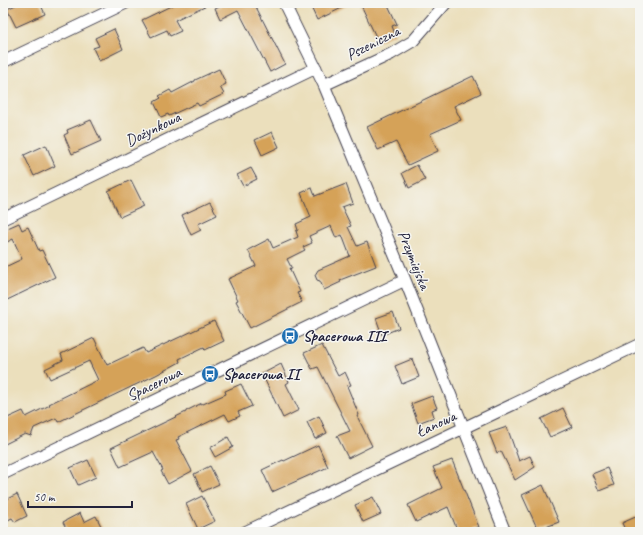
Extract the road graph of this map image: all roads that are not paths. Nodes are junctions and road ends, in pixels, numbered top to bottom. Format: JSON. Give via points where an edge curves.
{"nodes":[{"id":1,"x":126,"y":3,"type":"edge"},
{"id":2,"x":284,"y":3,"type":"edge"},
{"id":3,"x":446,"y":3,"type":"edge"},
{"id":4,"x":3,"y":62,"type":"edge"},
{"id":5,"x":316,"y":68,"type":"junction"},
{"id":6,"x":324,"y":85,"type":"junction"},
{"id":7,"x":3,"y":218,"type":"edge"},
{"id":8,"x":405,"y":280,"type":"junction"},
{"id":9,"x":640,"y":344,"type":"edge"},
{"id":10,"x":464,"y":429,"type":"junction"},
{"id":11,"x":3,"y":474,"type":"edge"},
{"id":12,"x":245,"y":532,"type":"edge"},
{"id":13,"x":505,"y":532,"type":"edge"}],
"edges":[{"from":1,"to":4,"type":"street"},
{"from":2,"to":5,"type":"street","name":"Przymiejska"},
{"from":3,"to":6,"type":"street","name":"Pszeniczna","via":[[413,41]]},
{"from":5,"to":6,"type":"street","name":"Przymiejska"},
{"from":5,"to":7,"type":"street","name":"Dożynkowa"},
{"from":6,"to":8,"type":"street","name":"Przymiejska"},
{"from":8,"to":10,"type":"street","name":"Przymiejska"},
{"from":8,"to":11,"type":"street","name":"Spacerowa"},
{"from":9,"to":10,"type":"street","name":"Łanowa"},
{"from":10,"to":12,"type":"street","name":"Łanowa"},
{"from":10,"to":13,"type":"street","name":"Przymiejska"}]}
